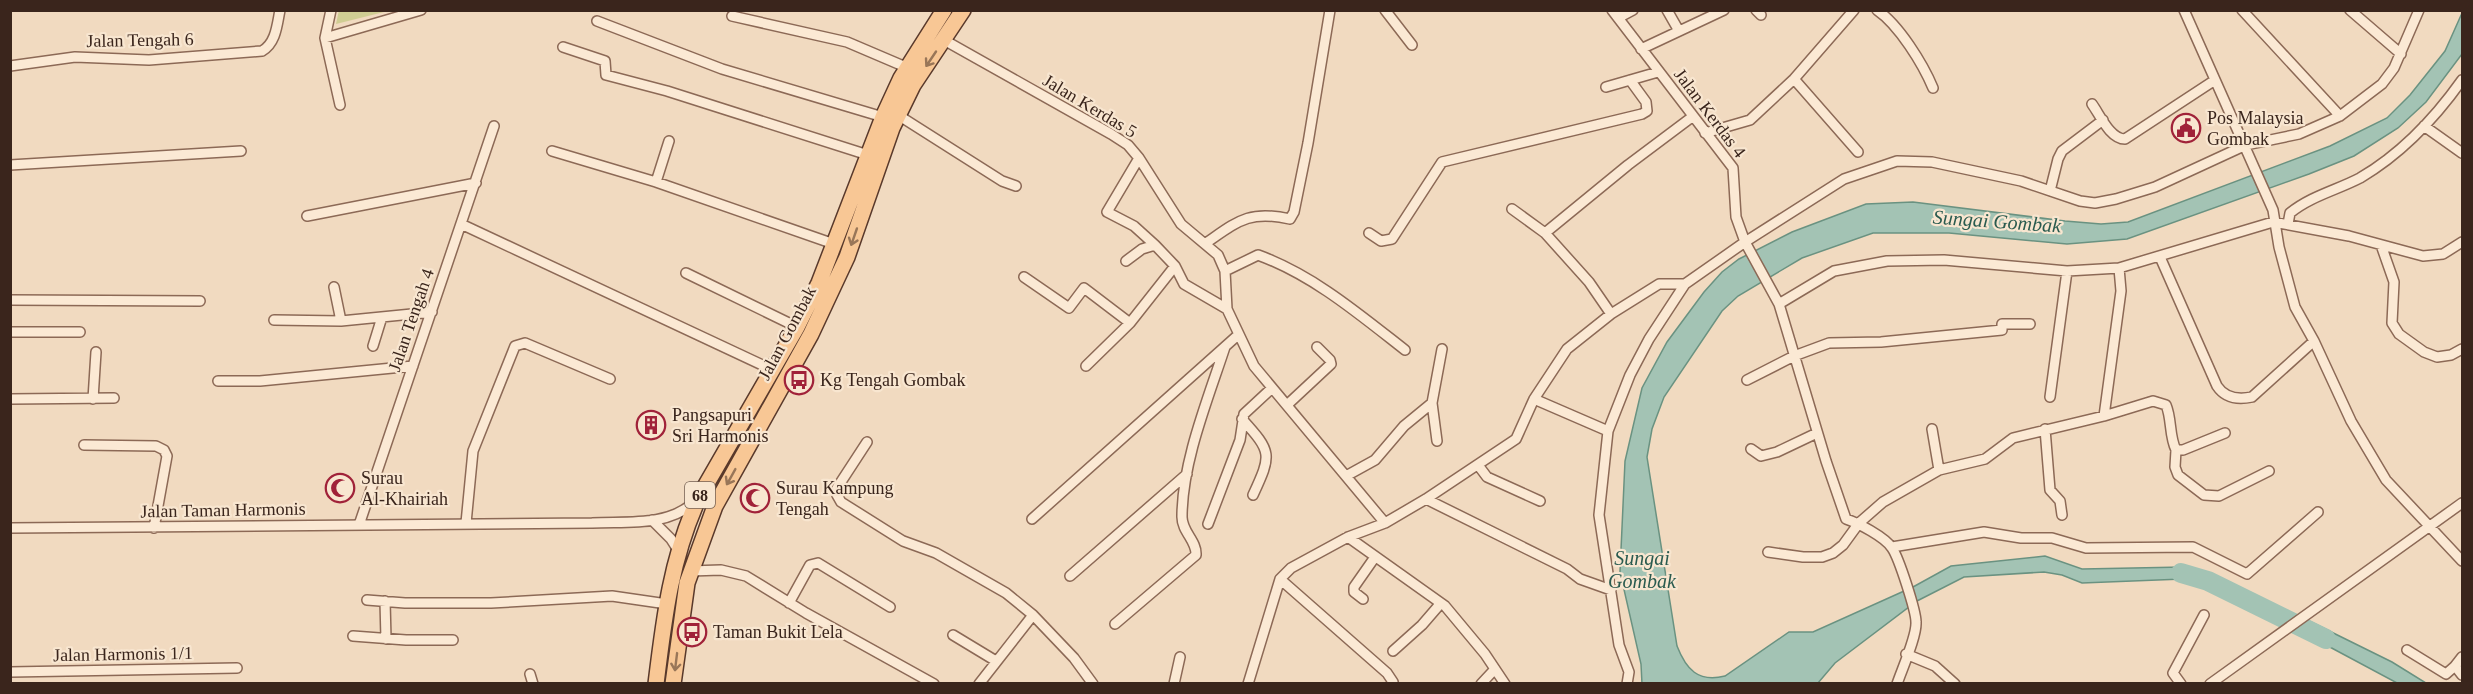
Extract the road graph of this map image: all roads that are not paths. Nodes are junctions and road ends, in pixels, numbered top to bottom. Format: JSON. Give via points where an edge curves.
{"nodes":[{"id":1,"x":280,"y":10,"type":"edge"},
{"id":2,"x":331,"y":10,"type":"edge"},
{"id":3,"x":421,"y":10,"type":"edge"},
{"id":4,"x":944,"y":10,"type":"edge"},
{"id":5,"x":963,"y":10,"type":"edge"},
{"id":6,"x":1330,"y":10,"type":"edge"},
{"id":7,"x":1385,"y":10,"type":"edge"},
{"id":8,"x":1633,"y":10,"type":"edge"},
{"id":9,"x":1667,"y":10,"type":"edge"},
{"id":10,"x":1724,"y":10,"type":"edge"},
{"id":11,"x":1854,"y":10,"type":"edge"},
{"id":12,"x":1877,"y":10,"type":"edge"},
{"id":13,"x":2184,"y":10,"type":"edge"},
{"id":14,"x":2242,"y":10,"type":"edge"},
{"id":15,"x":2350,"y":10,"type":"edge"},
{"id":16,"x":2419,"y":10,"type":"edge"},
{"id":17,"x":1615,"y":14,"type":"edge"},
{"id":18,"x":732,"y":16,"type":"dead end"},
{"id":19,"x":597,"y":21,"type":"dead end"},
{"id":20,"x":1679,"y":31,"type":"junction"},
{"id":21,"x":326,"y":38,"type":"junction"},
{"id":22,"x":944,"y":40,"type":"junction"},
{"id":23,"x":1412,"y":45,"type":"dead end"},
{"id":24,"x":563,"y":47,"type":"dead end"},
{"id":25,"x":1641,"y":49,"type":"junction"},
{"id":26,"x":2401,"y":54,"type":"junction"},
{"id":27,"x":10,"y":66,"type":"edge"},
{"id":28,"x":908,"y":68,"type":"junction"},
{"id":29,"x":1658,"y":72,"type":"junction"},
{"id":30,"x":1794,"y":79,"type":"junction"},
{"id":31,"x":1630,"y":80,"type":"junction"},
{"id":32,"x":2215,"y":80,"type":"junction"},
{"id":33,"x":2463,"y":80,"type":"edge"},
{"id":34,"x":1606,"y":87,"type":"dead end"},
{"id":35,"x":1933,"y":88,"type":"dead end"},
{"id":36,"x":2454,"y":92,"type":"junction"},
{"id":37,"x":2463,"y":98,"type":"edge"},
{"id":38,"x":2092,"y":104,"type":"dead end"},
{"id":39,"x":340,"y":105,"type":"dead end"},
{"id":40,"x":898,"y":115,"type":"junction"},
{"id":41,"x":2340,"y":116,"type":"junction"},
{"id":42,"x":883,"y":117,"type":"junction"},
{"id":43,"x":1692,"y":117,"type":"junction"},
{"id":44,"x":2103,"y":120,"type":"junction"},
{"id":45,"x":494,"y":126,"type":"dead end"},
{"id":46,"x":2424,"y":126,"type":"junction"},
{"id":47,"x":1705,"y":133,"type":"junction"},
{"id":48,"x":669,"y":141,"type":"dead end"},
{"id":49,"x":2246,"y":145,"type":"junction"},
{"id":50,"x":2460,"y":148,"type":"edge"},
{"id":51,"x":241,"y":151,"type":"dead end"},
{"id":52,"x":552,"y":151,"type":"dead end"},
{"id":53,"x":1857,"y":152,"type":"dead end"},
{"id":54,"x":868,"y":155,"type":"junction"},
{"id":55,"x":1139,"y":158,"type":"junction"},
{"id":56,"x":10,"y":165,"type":"edge"},
{"id":57,"x":656,"y":182,"type":"junction"},
{"id":58,"x":476,"y":183,"type":"junction"},
{"id":59,"x":1016,"y":186,"type":"dead end"},
{"id":60,"x":2050,"y":190,"type":"junction"},
{"id":61,"x":1512,"y":209,"type":"dead end"},
{"id":62,"x":307,"y":216,"type":"dead end"},
{"id":63,"x":2273,"y":222,"type":"junction"},
{"id":64,"x":461,"y":224,"type":"junction"},
{"id":65,"x":2288,"y":224,"type":"junction"},
{"id":66,"x":1369,"y":233,"type":"dead end"},
{"id":67,"x":1545,"y":233,"type":"junction"},
{"id":68,"x":2463,"y":242,"type":"edge"},
{"id":69,"x":1206,"y":243,"type":"junction"},
{"id":70,"x":834,"y":244,"type":"junction"},
{"id":71,"x":1155,"y":245,"type":"junction"},
{"id":72,"x":1747,"y":245,"type":"junction"},
{"id":73,"x":2381,"y":245,"type":"junction"},
{"id":74,"x":2160,"y":257,"type":"junction"},
{"id":75,"x":1126,"y":261,"type":"dead end"},
{"id":76,"x":1175,"y":266,"type":"junction"},
{"id":77,"x":2119,"y":268,"type":"junction"},
{"id":78,"x":1225,"y":271,"type":"junction"},
{"id":79,"x":2067,"y":271,"type":"junction"},
{"id":80,"x":686,"y":273,"type":"dead end"},
{"id":81,"x":1024,"y":278,"type":"dead end"},
{"id":82,"x":1685,"y":284,"type":"junction"},
{"id":83,"x":334,"y":287,"type":"dead end"},
{"id":84,"x":10,"y":300,"type":"edge"},
{"id":85,"x":200,"y":301,"type":"dead end"},
{"id":86,"x":1779,"y":304,"type":"junction"},
{"id":87,"x":1227,"y":309,"type":"junction"},
{"id":88,"x":432,"y":312,"type":"junction"},
{"id":89,"x":1611,"y":314,"type":"junction"},
{"id":90,"x":382,"y":317,"type":"junction"},
{"id":91,"x":274,"y":320,"type":"dead end"},
{"id":92,"x":341,"y":321,"type":"junction"},
{"id":93,"x":1130,"y":323,"type":"junction"},
{"id":94,"x":2030,"y":324,"type":"dead end"},
{"id":95,"x":797,"y":327,"type":"junction"},
{"id":96,"x":10,"y":332,"type":"edge"},
{"id":97,"x":80,"y":332,"type":"dead end"},
{"id":98,"x":1238,"y":335,"type":"junction"},
{"id":99,"x":2314,"y":341,"type":"junction"},
{"id":100,"x":374,"y":346,"type":"dead end"},
{"id":101,"x":1225,"y":347,"type":"junction"},
{"id":102,"x":1317,"y":347,"type":"dead end"},
{"id":103,"x":1442,"y":349,"type":"dead end"},
{"id":104,"x":2463,"y":349,"type":"edge"},
{"id":105,"x":1405,"y":350,"type":"dead end"},
{"id":106,"x":96,"y":352,"type":"dead end"},
{"id":107,"x":1794,"y":356,"type":"junction"},
{"id":108,"x":413,"y":366,"type":"junction"},
{"id":109,"x":1086,"y":366,"type":"dead end"},
{"id":110,"x":773,"y":370,"type":"junction"},
{"id":111,"x":609,"y":379,"type":"dead end"},
{"id":112,"x":1747,"y":380,"type":"dead end"},
{"id":113,"x":218,"y":381,"type":"dead end"},
{"id":114,"x":1272,"y":388,"type":"junction"},
{"id":115,"x":2050,"y":397,"type":"dead end"},
{"id":116,"x":114,"y":398,"type":"dead end"},
{"id":117,"x":10,"y":399,"type":"edge"},
{"id":118,"x":93,"y":399,"type":"junction"},
{"id":119,"x":1534,"y":399,"type":"junction"},
{"id":120,"x":1432,"y":403,"type":"junction"},
{"id":121,"x":1287,"y":405,"type":"junction"},
{"id":122,"x":2104,"y":416,"type":"junction"},
{"id":123,"x":1242,"y":419,"type":"junction"},
{"id":124,"x":1932,"y":429,"type":"dead end"},
{"id":125,"x":2045,"y":429,"type":"junction"},
{"id":126,"x":1608,"y":431,"type":"junction"},
{"id":127,"x":1817,"y":433,"type":"junction"},
{"id":128,"x":2225,"y":434,"type":"dead end"},
{"id":129,"x":1437,"y":441,"type":"dead end"},
{"id":130,"x":867,"y":442,"type":"dead end"},
{"id":131,"x":84,"y":446,"type":"dead end"},
{"id":132,"x":1751,"y":449,"type":"dead end"},
{"id":133,"x":2176,"y":450,"type":"junction"},
{"id":134,"x":1478,"y":465,"type":"junction"},
{"id":135,"x":1939,"y":470,"type":"junction"},
{"id":136,"x":2270,"y":471,"type":"dead end"},
{"id":137,"x":1187,"y":474,"type":"junction"},
{"id":138,"x":1346,"y":476,"type":"junction"},
{"id":139,"x":1253,"y":495,"type":"dead end"},
{"id":140,"x":699,"y":497,"type":"junction"},
{"id":141,"x":1426,"y":499,"type":"junction"},
{"id":142,"x":1540,"y":501,"type":"dead end"},
{"id":143,"x":2463,"y":503,"type":"edge"},
{"id":144,"x":2318,"y":512,"type":"dead end"},
{"id":145,"x":2062,"y":515,"type":"dead end"},
{"id":146,"x":1032,"y":519,"type":"dead end"},
{"id":147,"x":652,"y":520,"type":"junction"},
{"id":148,"x":466,"y":523,"type":"junction"},
{"id":149,"x":1385,"y":523,"type":"junction"},
{"id":150,"x":1859,"y":523,"type":"junction"},
{"id":151,"x":1208,"y":524,"type":"dead end"},
{"id":152,"x":358,"y":525,"type":"junction"},
{"id":153,"x":2428,"y":526,"type":"junction"},
{"id":154,"x":10,"y":528,"type":"edge"},
{"id":155,"x":153,"y":528,"type":"junction"},
{"id":156,"x":1348,"y":537,"type":"junction"},
{"id":157,"x":1892,"y":547,"type":"junction"},
{"id":158,"x":678,"y":550,"type":"junction"},
{"id":159,"x":1768,"y":552,"type":"dead end"},
{"id":160,"x":1375,"y":557,"type":"junction"},
{"id":161,"x":2463,"y":561,"type":"edge"},
{"id":162,"x":690,"y":571,"type":"junction"},
{"id":163,"x":1070,"y":576,"type":"dead end"},
{"id":164,"x":1280,"y":579,"type":"junction"},
{"id":165,"x":1611,"y":590,"type":"junction"},
{"id":166,"x":1363,"y":599,"type":"dead end"},
{"id":167,"x":367,"y":600,"type":"dead end"},
{"id":168,"x":385,"y":601,"type":"junction"},
{"id":169,"x":789,"y":603,"type":"junction"},
{"id":170,"x":1440,"y":603,"type":"junction"},
{"id":171,"x":667,"y":604,"type":"junction"},
{"id":172,"x":890,"y":607,"type":"dead end"},
{"id":173,"x":1033,"y":615,"type":"junction"},
{"id":174,"x":2204,"y":615,"type":"dead end"},
{"id":175,"x":1115,"y":624,"type":"dead end"},
{"id":176,"x":953,"y":635,"type":"dead end"},
{"id":177,"x":353,"y":636,"type":"dead end"},
{"id":178,"x":386,"y":639,"type":"junction"},
{"id":179,"x":453,"y":640,"type":"dead end"},
{"id":180,"x":2407,"y":650,"type":"dead end"},
{"id":181,"x":1393,"y":651,"type":"dead end"},
{"id":182,"x":1906,"y":654,"type":"junction"},
{"id":183,"x":1180,"y":657,"type":"dead end"},
{"id":184,"x":2463,"y":657,"type":"edge"},
{"id":185,"x":996,"y":661,"type":"junction"},
{"id":186,"x":2455,"y":666,"type":"junction"},
{"id":187,"x":237,"y":668,"type":"dead end"},
{"id":188,"x":1495,"y":669,"type":"junction"},
{"id":189,"x":10,"y":672,"type":"edge"},
{"id":190,"x":2463,"y":675,"type":"edge"},
{"id":191,"x":656,"y":684,"type":"edge"},
{"id":192,"x":673,"y":684,"type":"edge"},
{"id":193,"x":934,"y":684,"type":"edge"},
{"id":194,"x":979,"y":684,"type":"edge"},
{"id":195,"x":1093,"y":684,"type":"edge"},
{"id":196,"x":1174,"y":684,"type":"edge"},
{"id":197,"x":1248,"y":684,"type":"edge"},
{"id":198,"x":1392,"y":684,"type":"edge"},
{"id":199,"x":1481,"y":684,"type":"edge"},
{"id":200,"x":1505,"y":684,"type":"edge"},
{"id":201,"x":1626,"y":684,"type":"edge"},
{"id":202,"x":1897,"y":684,"type":"edge"},
{"id":203,"x":1955,"y":684,"type":"edge"},
{"id":204,"x":2181,"y":684,"type":"edge"},
{"id":205,"x":2210,"y":684,"type":"edge"}],
"edges":[{"from":1,"to":27,"type":"street","name":"Jalan Tengah 6","via":[[274,39],[262,51],[149,60],[75,57]]},
{"from":2,"to":21,"type":"street"},
{"from":3,"to":21,"type":"street"},
{"from":4,"to":28,"type":"main road","name":"Jalan Gombak","number":"68"},
{"from":5,"to":22,"type":"main road","name":"Jalan Gombak","number":"68"},
{"from":6,"to":69,"type":"street","via":[[1294,212],[1290,219],[1261,214],[1247,217]]},
{"from":7,"to":23,"type":"street"},
{"from":8,"to":17,"type":"street"},
{"from":9,"to":20,"type":"street"},
{"from":10,"to":20,"type":"street"},
{"from":11,"to":30,"type":"street"},
{"from":12,"to":35,"type":"street","via":[[1912,51]]},
{"from":13,"to":32,"type":"street"},
{"from":14,"to":41,"type":"street"},
{"from":15,"to":26,"type":"street"},
{"from":16,"to":26,"type":"street"},
{"from":17,"to":25,"type":"street","name":"Jalan Kerdas 4"},
{"from":18,"to":28,"type":"street","via":[[847,42]]},
{"from":19,"to":42,"type":"street","via":[[722,69]]},
{"from":20,"to":25,"type":"street"},
{"from":21,"to":39,"type":"street"},
{"from":22,"to":40,"type":"main road","name":"Jalan Gombak","number":"68","one_way":true},
{"from":22,"to":55,"type":"street","name":"Jalan Kerdas 5","via":[[1110,134],[1128,145]]},
{"from":24,"to":54,"type":"street","via":[[605,61],[606,75]]},
{"from":25,"to":29,"type":"street","name":"Jalan Kerdas 4"},
{"from":26,"to":41,"type":"street","via":[[2382,84]]},
{"from":28,"to":42,"type":"main road","name":"Jalan Gombak","number":"68"},
{"from":29,"to":31,"type":"street"},
{"from":29,"to":43,"type":"street","name":"Jalan Kerdas 4"},
{"from":30,"to":47,"type":"street","via":[[1750,120]]},
{"from":30,"to":53,"type":"street"},
{"from":31,"to":34,"type":"street"},
{"from":31,"to":66,"type":"street","via":[[1646,102],[1647,111],[1642,114],[1442,162],[1392,239],[1381,241]]},
{"from":32,"to":44,"type":"street","via":[[2125,139],[2113,134]]},
{"from":32,"to":49,"type":"street"},
{"from":33,"to":36,"type":"street"},
{"from":36,"to":37,"type":"street"},
{"from":36,"to":46,"type":"street"},
{"from":38,"to":44,"type":"street"},
{"from":40,"to":59,"type":"street"},
{"from":40,"to":162,"type":"main road","name":"Jalan Gombak","number":"68","one_way":true,"via":[[847,257],[811,334],[715,506]]},
{"from":41,"to":49,"type":"street","via":[[2299,134]]},
{"from":42,"to":54,"type":"main road","name":"Jalan Gombak","number":"68"},
{"from":43,"to":47,"type":"street","name":"Jalan Kerdas 4"},
{"from":43,"to":67,"type":"street"},
{"from":44,"to":60,"type":"street","via":[[2062,151]]},
{"from":45,"to":58,"type":"street","name":"Jalan Tengah 4"},
{"from":46,"to":50,"type":"street"},
{"from":46,"to":65,"type":"street","via":[[2382,164],[2303,202],[2290,213]]},
{"from":47,"to":72,"type":"street","name":"Jalan Kerdas 4","via":[[1733,168],[1736,217]]},
{"from":48,"to":57,"type":"street"},
{"from":49,"to":60,"type":"street","via":[[2175,178],[2116,199],[2087,202]]},
{"from":49,"to":63,"type":"street","via":[[2273,210]]},
{"from":51,"to":56,"type":"street"},
{"from":52,"to":57,"type":"street"},
{"from":54,"to":70,"type":"main road","name":"Jalan Gombak","number":"68"},
{"from":55,"to":69,"type":"street","name":"Jalan Kerdas 5","via":[[1181,224]]},
{"from":55,"to":71,"type":"street","via":[[1107,212],[1134,226]]},
{"from":57,"to":70,"type":"street"},
{"from":58,"to":62,"type":"street"},
{"from":58,"to":64,"type":"street","name":"Jalan Tengah 4"},
{"from":60,"to":72,"type":"street","via":[[1932,162],[1897,161],[1844,179]]},
{"from":61,"to":67,"type":"street"},
{"from":63,"to":65,"type":"street"},
{"from":63,"to":74,"type":"street"},
{"from":63,"to":99,"type":"street","via":[[2295,307]]},
{"from":64,"to":88,"type":"street","name":"Jalan Tengah 4"},
{"from":64,"to":110,"type":"street"},
{"from":65,"to":73,"type":"street"},
{"from":67,"to":89,"type":"street"},
{"from":68,"to":73,"type":"street","via":[[2434,257]]},
{"from":69,"to":78,"type":"street","name":"Jalan Kerdas 5","via":[[1218,255]]},
{"from":70,"to":95,"type":"main road","name":"Jalan Gombak","number":"68"},
{"from":71,"to":75,"type":"street"},
{"from":71,"to":76,"type":"street"},
{"from":72,"to":82,"type":"street"},
{"from":72,"to":86,"type":"street","name":"Jalan Kerdas 4"},
{"from":73,"to":104,"type":"street","via":[[2394,282],[2392,323],[2399,334],[2437,357]]},
{"from":74,"to":77,"type":"street"},
{"from":74,"to":99,"type":"street","via":[[2217,386],[2225,395],[2252,397]]},
{"from":76,"to":87,"type":"street","via":[[1184,284]]},
{"from":76,"to":93,"type":"street"},
{"from":77,"to":79,"type":"street"},
{"from":77,"to":122,"type":"street","via":[[2121,291]]},
{"from":78,"to":87,"type":"street","name":"Jalan Kerdas 5"},
{"from":78,"to":105,"type":"street","via":[[1258,255],[1268,258],[1321,286]]},
{"from":79,"to":86,"type":"street","via":[[1944,260],[1887,261],[1834,271]]},
{"from":79,"to":115,"type":"street"},
{"from":80,"to":95,"type":"street"},
{"from":81,"to":93,"type":"street","via":[[1069,308],[1084,288]]},
{"from":82,"to":89,"type":"street","via":[[1659,284]]},
{"from":82,"to":126,"type":"street","via":[[1630,375]]},
{"from":83,"to":92,"type":"street"},
{"from":84,"to":85,"type":"street"},
{"from":86,"to":107,"type":"street","name":"Jalan Kerdas 4"},
{"from":87,"to":98,"type":"street","name":"Jalan Kerdas 5"},
{"from":88,"to":90,"type":"street"},
{"from":88,"to":108,"type":"street","name":"Jalan Tengah 4"},
{"from":89,"to":119,"type":"street","via":[[1566,349]]},
{"from":90,"to":92,"type":"street"},
{"from":90,"to":100,"type":"street"},
{"from":91,"to":92,"type":"street"},
{"from":93,"to":109,"type":"street"},
{"from":94,"to":107,"type":"street","via":[[2002,324],[2002,330],[1881,342],[1828,343]]},
{"from":95,"to":110,"type":"main road","name":"Jalan Gombak","number":"68"},
{"from":96,"to":97,"type":"street"},
{"from":98,"to":101,"type":"street"},
{"from":98,"to":114,"type":"street","name":"Jalan Kerdas 5","via":[[1254,366]]},
{"from":99,"to":153,"type":"street","via":[[2368,454],[2385,480]]},
{"from":101,"to":137,"type":"street"},
{"from":101,"to":146,"type":"street"},
{"from":102,"to":121,"type":"street","via":[[1331,364]]},
{"from":103,"to":120,"type":"street"},
{"from":106,"to":118,"type":"street"},
{"from":107,"to":112,"type":"street"},
{"from":107,"to":127,"type":"street","name":"Jalan Kerdas 4"},
{"from":108,"to":113,"type":"street","via":[[260,381]]},
{"from":108,"to":152,"type":"street","name":"Jalan Tengah 4"},
{"from":110,"to":140,"type":"main road","name":"Jalan Gombak","number":"68"},
{"from":111,"to":148,"type":"street","via":[[525,343],[515,346],[473,451]]},
{"from":114,"to":121,"type":"street","name":"Jalan Kerdas 5"},
{"from":114,"to":123,"type":"street"},
{"from":116,"to":118,"type":"street"},
{"from":117,"to":118,"type":"street"},
{"from":119,"to":126,"type":"street"},
{"from":119,"to":134,"type":"street","via":[[1516,439]]},
{"from":120,"to":129,"type":"street"},
{"from":120,"to":138,"type":"street","via":[[1404,426],[1375,460]]},
{"from":121,"to":138,"type":"street","name":"Jalan Kerdas 5"},
{"from":122,"to":125,"type":"street"},
{"from":122,"to":133,"type":"street","via":[[2160,401],[2169,413]]},
{"from":123,"to":139,"type":"street","via":[[1268,453]]},
{"from":123,"to":151,"type":"street","via":[[1240,440]]},
{"from":124,"to":135,"type":"street"},
{"from":125,"to":135,"type":"street","via":[[2013,438],[1985,459]]},
{"from":125,"to":145,"type":"street","via":[[2050,490],[2060,501]]},
{"from":126,"to":165,"type":"street","via":[[1599,515]]},
{"from":127,"to":132,"type":"street","via":[[1778,452],[1761,456]]},
{"from":127,"to":150,"type":"street","name":"Jalan Kerdas 4","via":[[1846,519]]},
{"from":128,"to":133,"type":"street"},
{"from":130,"to":173,"type":"street","via":[[837,488],[841,502],[903,541],[936,553],[1006,593]]},
{"from":131,"to":155,"type":"street","via":[[156,446],[164,450],[167,456]]},
{"from":133,"to":136,"type":"street","via":[[2178,475],[2204,495],[2219,496]]},
{"from":134,"to":141,"type":"street"},
{"from":134,"to":142,"type":"street","via":[[1487,477]]},
{"from":135,"to":150,"type":"street","via":[[1883,502]]},
{"from":137,"to":163,"type":"street"},
{"from":137,"to":175,"type":"street","via":[[1183,525],[1196,555]]},
{"from":138,"to":149,"type":"street","name":"Jalan Kerdas 5"},
{"from":140,"to":147,"type":"street","name":"Jalan Taman Harmonis","via":[[673,516]]},
{"from":140,"to":158,"type":"main road","name":"Jalan Gombak","number":"68"},
{"from":141,"to":149,"type":"street"},
{"from":141,"to":165,"type":"street","via":[[1580,579]]},
{"from":143,"to":153,"type":"street"},
{"from":144,"to":157,"type":"street","via":[[2247,574],[2193,547],[2086,548],[2052,538],[1984,532]]},
{"from":147,"to":148,"type":"street","name":"Jalan Taman Harmonis"},
{"from":147,"to":158,"type":"street"},
{"from":148,"to":152,"type":"street","name":"Jalan Taman Harmonis"},
{"from":149,"to":156,"type":"street"},
{"from":150,"to":157,"type":"street"},
{"from":150,"to":159,"type":"street","via":[[1842,545],[1827,555],[1803,557]]},
{"from":152,"to":155,"type":"street","name":"Jalan Taman Harmonis"},
{"from":153,"to":161,"type":"street"},
{"from":153,"to":205,"type":"street"},
{"from":154,"to":155,"type":"street","name":"Jalan Taman Harmonis"},
{"from":156,"to":160,"type":"street"},
{"from":156,"to":164,"type":"street","via":[[1291,568]]},
{"from":157,"to":182,"type":"street","via":[[1916,622]]},
{"from":158,"to":171,"type":"main road","name":"Jalan Gombak","number":"68"},
{"from":160,"to":166,"type":"street","via":[[1354,587]]},
{"from":160,"to":170,"type":"street"},
{"from":162,"to":169,"type":"street","via":[[721,570],[746,576]]},
{"from":162,"to":192,"type":"main road","name":"Jalan Gombak","number":"68","one_way":true},
{"from":164,"to":197,"type":"street"},
{"from":164,"to":198,"type":"street","via":[[1387,674]]},
{"from":165,"to":201,"type":"street","via":[[1619,645],[1629,672]]},
{"from":167,"to":168,"type":"street"},
{"from":168,"to":171,"type":"street","via":[[491,603],[612,596]]},
{"from":168,"to":178,"type":"street"},
{"from":169,"to":172,"type":"street","via":[[810,565],[818,563]]},
{"from":169,"to":193,"type":"street"},
{"from":170,"to":181,"type":"street"},
{"from":170,"to":188,"type":"street"},
{"from":171,"to":191,"type":"main road","name":"Jalan Gombak","number":"68"},
{"from":173,"to":185,"type":"street"},
{"from":173,"to":195,"type":"street"},
{"from":174,"to":204,"type":"street","via":[[2173,673]]},
{"from":176,"to":185,"type":"street"},
{"from":177,"to":178,"type":"street"},
{"from":178,"to":179,"type":"street"},
{"from":180,"to":186,"type":"street","via":[[2446,674]]},
{"from":182,"to":202,"type":"street"},
{"from":182,"to":203,"type":"street","via":[[1935,666]]},
{"from":183,"to":196,"type":"street"},
{"from":184,"to":186,"type":"street"},
{"from":185,"to":194,"type":"street"},
{"from":186,"to":190,"type":"street"},
{"from":187,"to":189,"type":"street","name":"Jalan Harmonis 1/1"},
{"from":188,"to":199,"type":"street"},
{"from":188,"to":200,"type":"street"}]}
